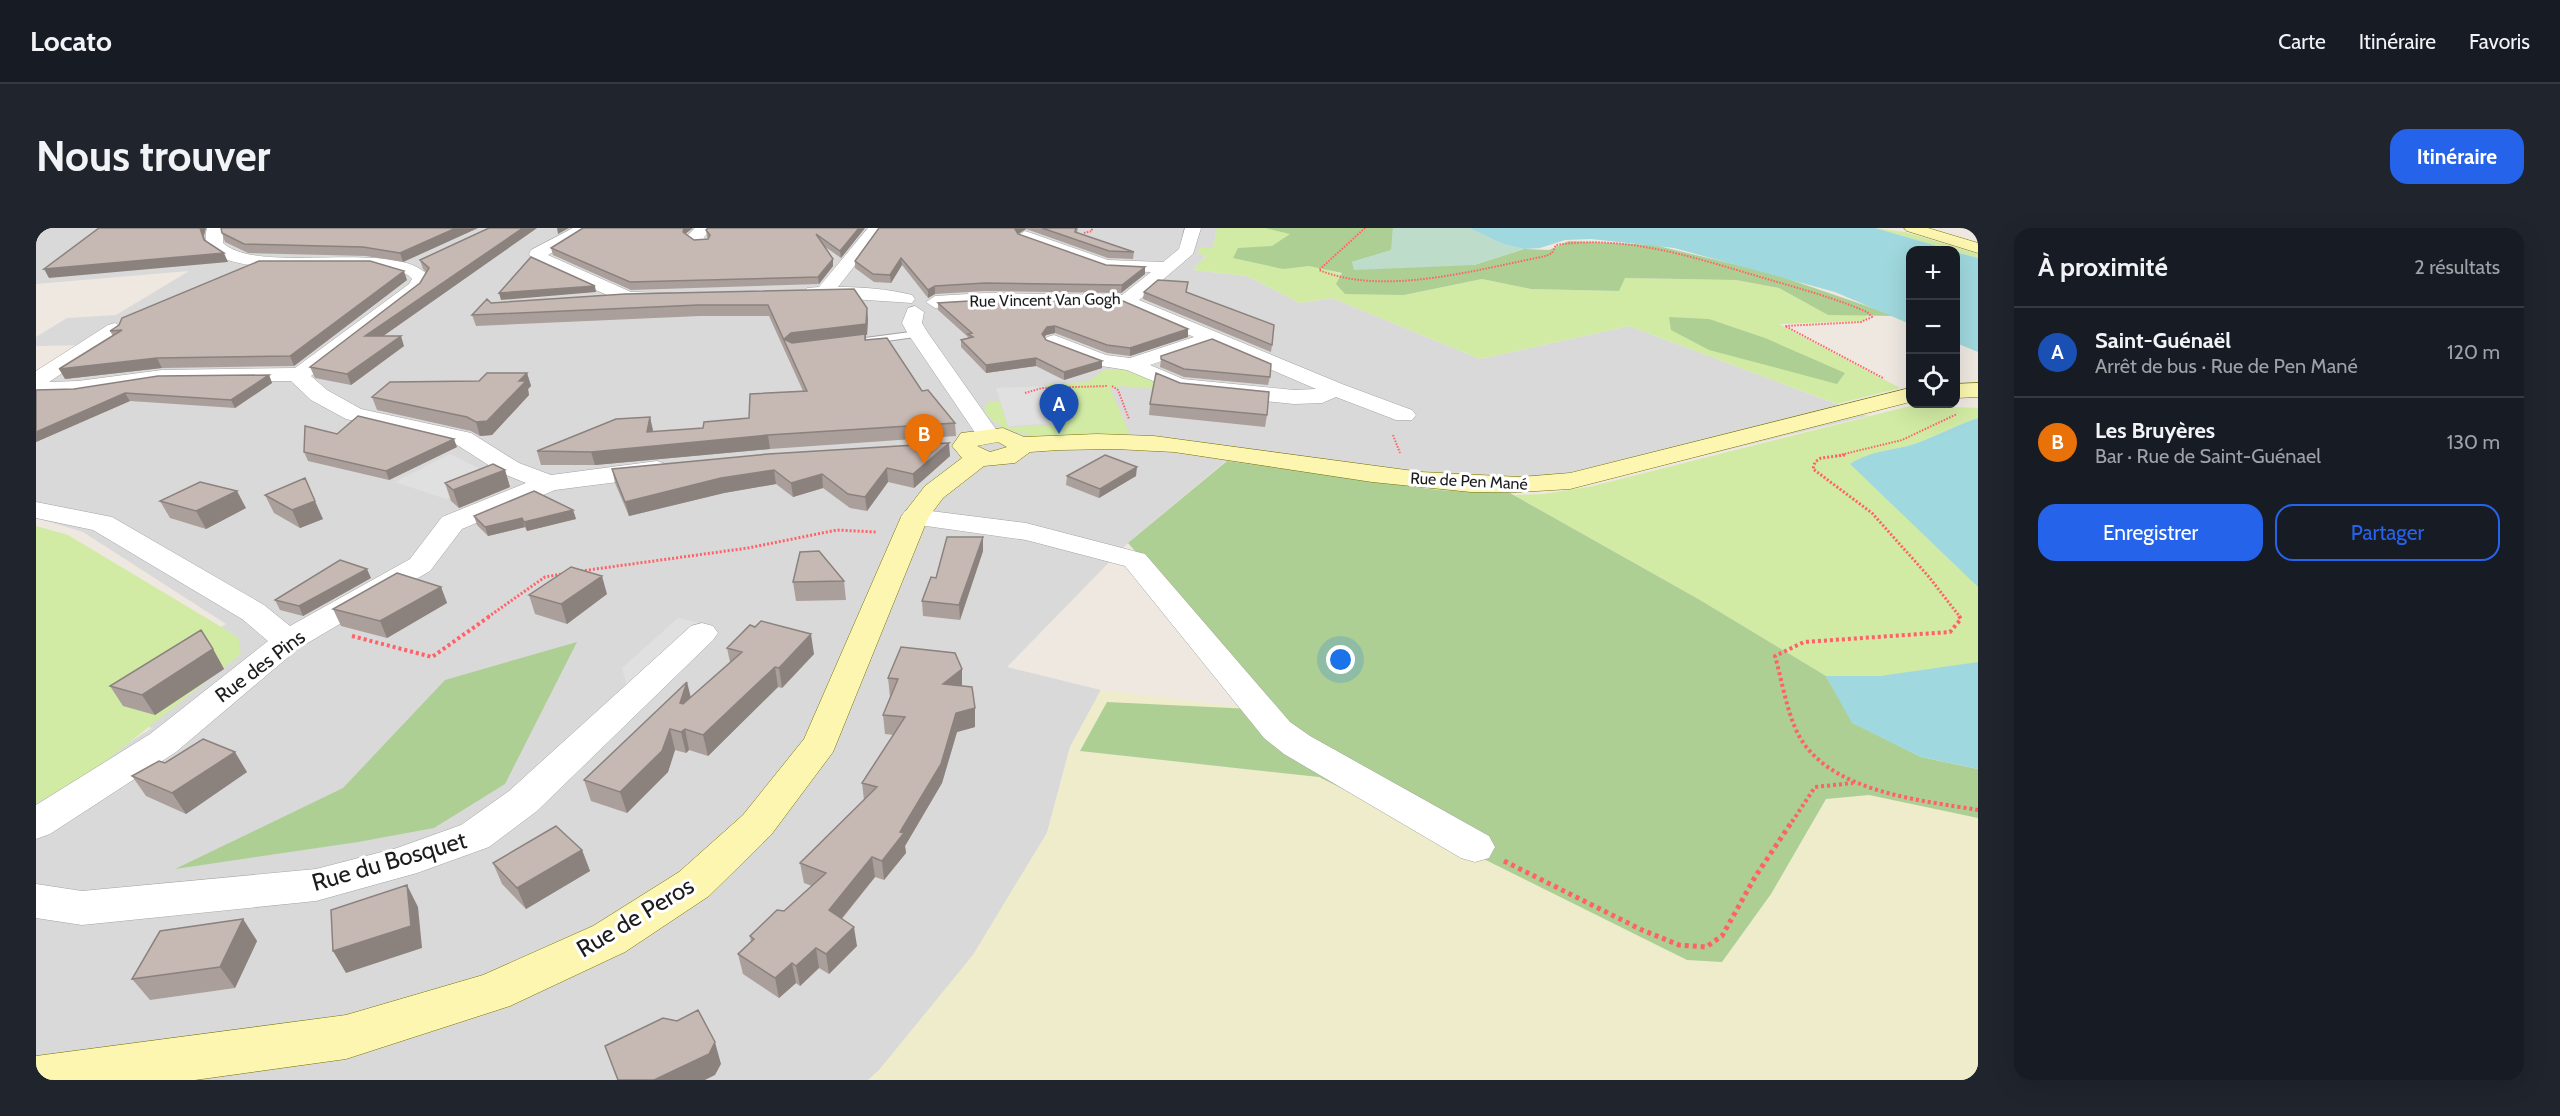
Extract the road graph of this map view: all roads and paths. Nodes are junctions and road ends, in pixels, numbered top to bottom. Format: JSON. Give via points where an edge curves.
{"nodes":[{"id":1,"x":215,"y":228,"type":"edge"},
{"id":2,"x":584,"y":228,"type":"edge"},
{"id":3,"x":876,"y":228,"type":"edge"},
{"id":4,"x":1193,"y":228,"type":"edge"},
{"id":5,"x":1365,"y":228,"type":"edge"},
{"id":6,"x":1912,"y":228,"type":"edge"},
{"id":7,"x":1025,"y":236,"type":"edge"},
{"id":8,"x":1978,"y":248,"type":"edge"},
{"id":9,"x":1166,"y":267,"type":"junction"},
{"id":10,"x":825,"y":291,"type":"junction"},
{"id":11,"x":791,"y":292,"type":"edge"},
{"id":12,"x":680,"y":296,"type":"edge"},
{"id":13,"x":628,"y":298,"type":"junction"},
{"id":14,"x":594,"y":301,"type":"edge"},
{"id":15,"x":1126,"y":301,"type":"junction"},
{"id":16,"x":910,"y":305,"type":"junction"},
{"id":17,"x":115,"y":329,"type":"edge"},
{"id":18,"x":918,"y":334,"type":"junction"},
{"id":19,"x":1209,"y":338,"type":"junction"},
{"id":20,"x":1054,"y":340,"type":"edge"},
{"id":21,"x":859,"y":342,"type":"edge"},
{"id":22,"x":1131,"y":364,"type":"junction"},
{"id":23,"x":300,"y":374,"type":"junction"},
{"id":24,"x":36,"y":381,"type":"edge"},
{"id":25,"x":1889,"y":382,"type":"dead end"},
{"id":26,"x":1112,"y":386,"type":"junction"},
{"id":27,"x":36,"y":389,"type":"edge"},
{"id":28,"x":1334,"y":389,"type":"junction"},
{"id":29,"x":1978,"y":390,"type":"edge"},
{"id":30,"x":1960,"y":391,"type":"edge"},
{"id":31,"x":1025,"y":393,"type":"dead end"},
{"id":32,"x":1906,"y":396,"type":"edge"},
{"id":33,"x":1399,"y":412,"type":"joint"},
{"id":34,"x":1958,"y":414,"type":"dead end"},
{"id":35,"x":1132,"y":427,"type":"dead end"},
{"id":36,"x":939,"y":446,"type":"edge"},
{"id":37,"x":977,"y":446,"type":"junction"},
{"id":38,"x":678,"y":467,"type":"edge"},
{"id":39,"x":1410,"y":478,"type":"junction"},
{"id":40,"x":549,"y":483,"type":"junction"},
{"id":41,"x":36,"y":510,"type":"edge"},
{"id":42,"x":912,"y":525,"type":"junction"},
{"id":43,"x":577,"y":572,"type":"edge"},
{"id":44,"x":566,"y":574,"type":"edge"},
{"id":45,"x":702,"y":633,"type":"dead end"},
{"id":46,"x":301,"y":634,"type":"junction"},
{"id":47,"x":1854,"y":783,"type":"junction"},
{"id":48,"x":1978,"y":810,"type":"edge"},
{"id":49,"x":36,"y":824,"type":"edge"},
{"id":50,"x":1475,"y":847,"type":"joint"},
{"id":51,"x":36,"y":901,"type":"edge"},
{"id":52,"x":36,"y":1079,"type":"edge"}],
"edges":[{"from":1,"to":23,"type":"street","via":[[213,242],[224,253],[244,260],[416,264],[414,271],[421,278],[416,287]]},
{"from":2,"to":13,"type":"street","via":[[537,254]]},
{"from":3,"to":10,"type":"street"},
{"from":4,"to":9,"type":"street","name":"Rue Vincent Van Gogh","via":[[1187,251]]},
{"from":5,"to":25,"type":"path","via":[[1318,270],[1369,280],[1466,272],[1546,256],[1556,245],[1567,242],[1588,242],[1658,250],[1829,296],[1872,317],[1861,322],[1785,326]]},
{"from":6,"to":8,"type":"street"},
{"from":7,"to":9,"type":"street","via":[[1106,265]]},
{"from":9,"to":15,"type":"street","name":"Rue Vincent Van Gogh"},
{"from":10,"to":11,"type":"street"},
{"from":10,"to":16,"type":"street","via":[[872,293]]},
{"from":12,"to":13,"type":"street"},
{"from":13,"to":14,"type":"street"},
{"from":15,"to":16,"type":"street","name":"Rue Vincent Van Gogh","via":[[935,302],[930,310]]},
{"from":15,"to":19,"type":"street"},
{"from":16,"to":18,"type":"street"},
{"from":17,"to":24,"type":"street"},
{"from":18,"to":21,"type":"lane"},
{"from":18,"to":37,"type":"street"},
{"from":19,"to":22,"type":"street"},
{"from":19,"to":28,"type":"street"},
{"from":20,"to":22,"type":"street","via":[[1102,361]]},
{"from":22,"to":26,"type":"path","via":[[1132,371]]},
{"from":22,"to":28,"type":"street","via":[[1179,385],[1221,391],[1304,397],[1322,396]]},
{"from":23,"to":27,"type":"street","via":[[162,376],[78,388]]},
{"from":23,"to":40,"type":"street","via":[[301,380],[319,395],[354,414],[462,438],[510,468]]},
{"from":26,"to":31,"type":"path","via":[[1042,388]]},
{"from":26,"to":35,"type":"path","via":[[1118,390]]},
{"from":28,"to":33,"type":"street"},
{"from":29,"to":30,"type":"street"},
{"from":32,"to":39,"type":"street","name":"Rue de Pen Mané","via":[[1570,481],[1511,486]]},
{"from":33,"to":39,"type":"path","via":[[1387,419]]},
{"from":34,"to":47,"type":"path","via":[[1897,441],[1821,458],[1813,469],[1872,513],[1961,620],[1950,632],[1804,642],[1775,656],[1799,738],[1825,767]]},
{"from":36,"to":37,"type":"street"},
{"from":37,"to":39,"type":"street","name":"Rue de Pen Mané","via":[[1003,435],[1020,445],[1107,439],[1173,444]]},
{"from":37,"to":42,"type":"street","name":"Rue de Peros","via":[[934,492]]},
{"from":38,"to":40,"type":"street","name":"Rue des Pins"},
{"from":40,"to":46,"type":"street","name":"Rue des Pins","via":[[452,524],[420,565]]},
{"from":41,"to":46,"type":"street","via":[[102,523],[253,612]]},
{"from":42,"to":43,"type":"path","via":[[837,530],[748,548]]},
{"from":42,"to":50,"type":"street","via":[[1029,534],[1135,560],[1277,730],[1297,746]]},
{"from":42,"to":52,"type":"street","name":"Rue de Peros","via":[[820,743],[758,825],[693,884],[609,939],[493,992],[346,1037]]},
{"from":44,"to":46,"type":"path","via":[[545,577],[432,657]]},
{"from":45,"to":51,"type":"street","name":"Rue du Bosquet","via":[[523,801],[475,836],[402,862],[316,885],[82,908]]},
{"from":46,"to":49,"type":"street","name":"Rue des Pins","via":[[163,743]]},
{"from":47,"to":48,"type":"path"},
{"from":47,"to":50,"type":"path","via":[[1815,787],[1755,877],[1722,936],[1706,947],[1679,945],[1642,930]]}]}
